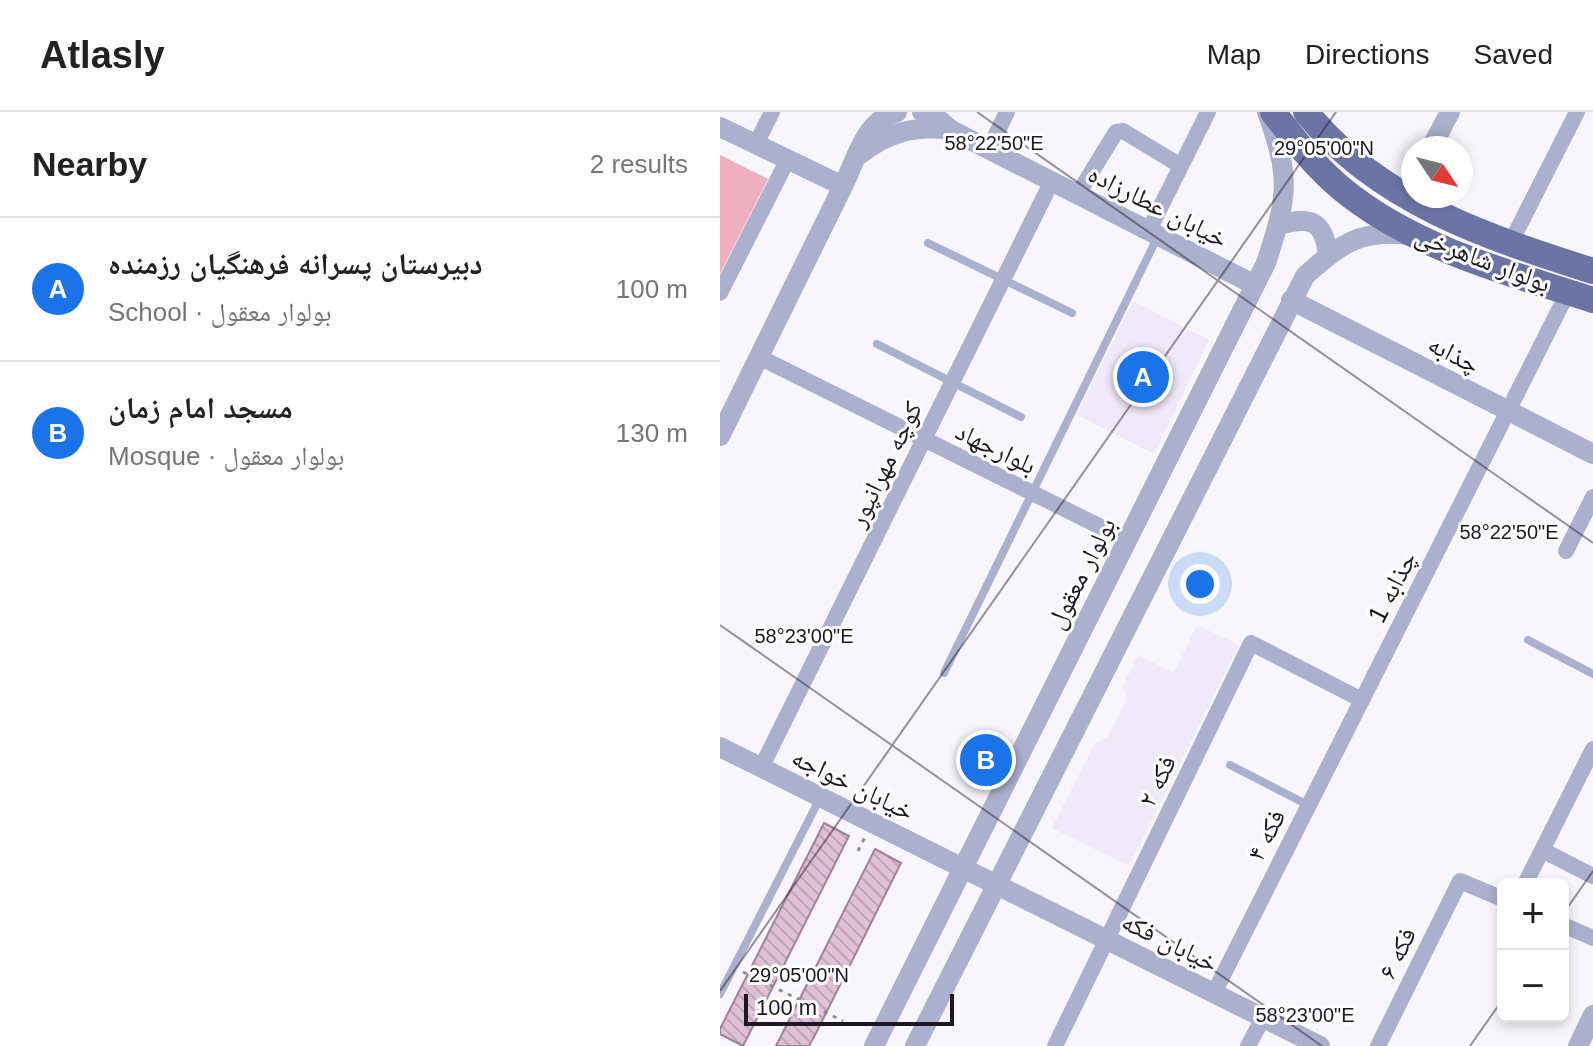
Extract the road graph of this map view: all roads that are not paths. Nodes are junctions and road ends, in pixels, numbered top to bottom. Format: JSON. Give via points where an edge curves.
{"nodes":[{"id":1,"x":772,"y":112,"type":"edge"},
{"id":2,"x":897,"y":112,"type":"edge"},
{"id":3,"x":922,"y":112,"type":"edge"},
{"id":4,"x":1007,"y":112,"type":"edge"},
{"id":5,"x":1208,"y":112,"type":"edge"},
{"id":6,"x":1270,"y":112,"type":"edge"},
{"id":7,"x":1306,"y":112,"type":"edge"},
{"id":8,"x":1450,"y":112,"type":"edge"},
{"id":9,"x":1577,"y":112,"type":"edge"},
{"id":10,"x":720,"y":127,"type":"edge"},
{"id":11,"x":951,"y":130,"type":"junction"},
{"id":12,"x":1437,"y":136,"type":"edge"},
{"id":13,"x":756,"y":144,"type":"junction"},
{"id":14,"x":989,"y":149,"type":"junction"},
{"id":15,"x":859,"y":155,"type":"junction"},
{"id":16,"x":788,"y":159,"type":"junction"},
{"id":17,"x":1181,"y":166,"type":"junction"},
{"id":18,"x":1052,"y":181,"type":"junction"},
{"id":19,"x":1401,"y":184,"type":"edge"},
{"id":20,"x":843,"y":186,"type":"junction"},
{"id":21,"x":1078,"y":194,"type":"junction"},
{"id":22,"x":1437,"y":208,"type":"edge"},
{"id":23,"x":1279,"y":225,"type":"junction"},
{"id":24,"x":1154,"y":233,"type":"junction"},
{"id":25,"x":1418,"y":236,"type":"junction"},
{"id":26,"x":928,"y":243,"type":"dead end"},
{"id":27,"x":1510,"y":244,"type":"junction"},
{"id":28,"x":1328,"y":255,"type":"junction"},
{"id":29,"x":1593,"y":271,"type":"edge"},
{"id":30,"x":1003,"y":279,"type":"junction"},
{"id":31,"x":1255,"y":285,"type":"junction"},
{"id":32,"x":1568,"y":292,"type":"junction"},
{"id":33,"x":720,"y":293,"type":"edge"},
{"id":34,"x":1291,"y":300,"type":"junction"},
{"id":35,"x":1593,"y":300,"type":"edge"},
{"id":36,"x":1072,"y":313,"type":"dead end"},
{"id":37,"x":877,"y":344,"type":"dead end"},
{"id":38,"x":759,"y":357,"type":"junction"},
{"id":39,"x":952,"y":382,"type":"junction"},
{"id":40,"x":1507,"y":411,"type":"junction"},
{"id":41,"x":1021,"y":417,"type":"dead end"},
{"id":42,"x":720,"y":436,"type":"edge"},
{"id":43,"x":924,"y":439,"type":"junction"},
{"id":44,"x":1593,"y":454,"type":"edge"},
{"id":45,"x":1032,"y":493,"type":"junction"},
{"id":46,"x":1593,"y":497,"type":"edge"},
{"id":47,"x":1127,"y":540,"type":"junction"},
{"id":48,"x":1566,"y":551,"type":"dead end"},
{"id":49,"x":1528,"y":640,"type":"dead end"},
{"id":50,"x":944,"y":673,"type":"dead end"},
{"id":51,"x":1593,"y":674,"type":"edge"},
{"id":52,"x":1362,"y":700,"type":"junction"},
{"id":53,"x":720,"y":747,"type":"edge"},
{"id":54,"x":1593,"y":749,"type":"edge"},
{"id":55,"x":1230,"y":765,"type":"dead end"},
{"id":56,"x":761,"y":768,"type":"junction"},
{"id":57,"x":820,"y":797,"type":"junction"},
{"id":58,"x":1308,"y":805,"type":"junction"},
{"id":59,"x":1542,"y":850,"type":"junction"},
{"id":60,"x":963,"y":868,"type":"junction"},
{"id":61,"x":1593,"y":876,"type":"edge"},
{"id":62,"x":1528,"y":878,"type":"edge"},
{"id":63,"x":996,"y":884,"type":"junction"},
{"id":64,"x":1497,"y":896,"type":"edge"},
{"id":65,"x":1569,"y":928,"type":"edge"},
{"id":66,"x":1593,"y":938,"type":"edge"},
{"id":67,"x":1107,"y":940,"type":"junction"},
{"id":68,"x":1214,"y":993,"type":"junction"},
{"id":69,"x":720,"y":994,"type":"edge"},
{"id":70,"x":1593,"y":1015,"type":"edge"},
{"id":71,"x":1263,"y":1018,"type":"junction"},
{"id":72,"x":874,"y":1046,"type":"edge"},
{"id":73,"x":915,"y":1046,"type":"edge"},
{"id":74,"x":1055,"y":1046,"type":"edge"},
{"id":75,"x":1248,"y":1046,"type":"edge"},
{"id":76,"x":1320,"y":1046,"type":"edge"},
{"id":77,"x":1378,"y":1046,"type":"edge"},
{"id":78,"x":1578,"y":1046,"type":"edge"}],
"edges":[{"from":1,"to":13,"type":"street"},
{"from":2,"to":15,"type":"street","via":[[885,115],[867,132]]},
{"from":3,"to":11,"type":"street","name":"خیابان عطارزاده"},
{"from":4,"to":14,"type":"street"},
{"from":5,"to":17,"type":"street"},
{"from":6,"to":23,"type":"street","name":"بولوار معقول","via":[[1283,158],[1284,209]]},
{"from":6,"to":25,"type":"main road","name":"بولوار شاهرخی","via":[[1343,190]]},
{"from":7,"to":19,"type":"main road","name":"بولوار شاهرخی","via":[[1323,134]]},
{"from":8,"to":12,"type":"street"},
{"from":9,"to":27,"type":"street"},
{"from":10,"to":13,"type":"street"},
{"from":11,"to":14,"type":"street","name":"خیابان عطارزاده"},
{"from":11,"to":15,"type":"street","name":"خیابان عطارزاده","via":[[911,128],[883,138]]},
{"from":13,"to":16,"type":"street"},
{"from":14,"to":18,"type":"street","name":"خیابان عطارزاده"},
{"from":15,"to":20,"type":"street"},
{"from":16,"to":20,"type":"street"},
{"from":16,"to":33,"type":"street"},
{"from":17,"to":21,"type":"street","via":[[1123,131],[1116,132]]},
{"from":17,"to":24,"type":"street"},
{"from":18,"to":21,"type":"street","name":"خیابان عطارزاده"},
{"from":18,"to":30,"type":"street","name":"کوچه مهرانپور"},
{"from":20,"to":38,"type":"street"},
{"from":21,"to":24,"type":"street","name":"خیابان عطارزاده"},
{"from":22,"to":27,"type":"main road","name":"بولوار شاهرخی","via":[[1468,229]]},
{"from":23,"to":28,"type":"street","via":[[1301,219],[1316,224],[1326,236]]},
{"from":23,"to":31,"type":"street","name":"بولوار معقول"},
{"from":24,"to":31,"type":"street","name":"خیابان عطارزاده"},
{"from":24,"to":45,"type":"lane"},
{"from":25,"to":28,"type":"street","via":[[1380,231]]},
{"from":25,"to":32,"type":"main road","name":"بولوار شاهرخی"},
{"from":26,"to":30,"type":"lane"},
{"from":27,"to":29,"type":"main road","name":"بولوار شاهرخی"},
{"from":28,"to":34,"type":"street","via":[[1305,276]]},
{"from":30,"to":36,"type":"lane"},
{"from":30,"to":39,"type":"street","name":"کوچه مهرانپور"},
{"from":31,"to":47,"type":"street","name":"بولوار معقول"},
{"from":32,"to":35,"type":"main road","name":"بولوار شاهرخی"},
{"from":32,"to":40,"type":"street","name":"چذابه 1"},
{"from":34,"to":40,"type":"street","name":"چذابه"},
{"from":34,"to":63,"type":"street"},
{"from":37,"to":39,"type":"lane"},
{"from":38,"to":42,"type":"street"},
{"from":38,"to":43,"type":"street","name":"بلوارجهاد"},
{"from":39,"to":41,"type":"lane"},
{"from":39,"to":43,"type":"street","name":"کوچه مهرانپور"},
{"from":40,"to":44,"type":"street","name":"چذابه"},
{"from":40,"to":52,"type":"street","name":"چذابه 1"},
{"from":43,"to":45,"type":"street","name":"بلوارجهاد"},
{"from":43,"to":56,"type":"street","name":"کوچه مهرانپور"},
{"from":45,"to":47,"type":"street","name":"بلوارجهاد"},
{"from":45,"to":50,"type":"lane"},
{"from":46,"to":48,"type":"street"},
{"from":47,"to":60,"type":"street","name":"بولوار معقول"},
{"from":49,"to":51,"type":"lane"},
{"from":52,"to":58,"type":"street","name":"فکه ۴"},
{"from":52,"to":67,"type":"street","name":"فکه ۲","via":[[1251,643]]},
{"from":53,"to":56,"type":"street","name":"خیابان خواجه"},
{"from":54,"to":59,"type":"street"},
{"from":55,"to":58,"type":"lane"},
{"from":56,"to":57,"type":"street","name":"خیابان خواجه"},
{"from":57,"to":60,"type":"street","name":"خیابان خواجه"},
{"from":57,"to":69,"type":"lane"},
{"from":58,"to":68,"type":"street","name":"فکه ۴"},
{"from":59,"to":61,"type":"street"},
{"from":59,"to":62,"type":"street"},
{"from":60,"to":63,"type":"street","name":"خیابان خواجه"},
{"from":60,"to":72,"type":"street","name":"بولوار معقول"},
{"from":63,"to":67,"type":"street","name":"خیابان فکه"},
{"from":63,"to":73,"type":"street"},
{"from":64,"to":77,"type":"street","name":"فکه ۶","via":[[1460,881]]},
{"from":65,"to":66,"type":"street"},
{"from":67,"to":68,"type":"street","name":"خیابان فکه"},
{"from":67,"to":74,"type":"street","name":"فکه ۲"},
{"from":68,"to":71,"type":"street","name":"خیابان فکه"},
{"from":70,"to":78,"type":"street"},
{"from":71,"to":75,"type":"street"},
{"from":71,"to":76,"type":"street","name":"خیابان فکه"}]}
